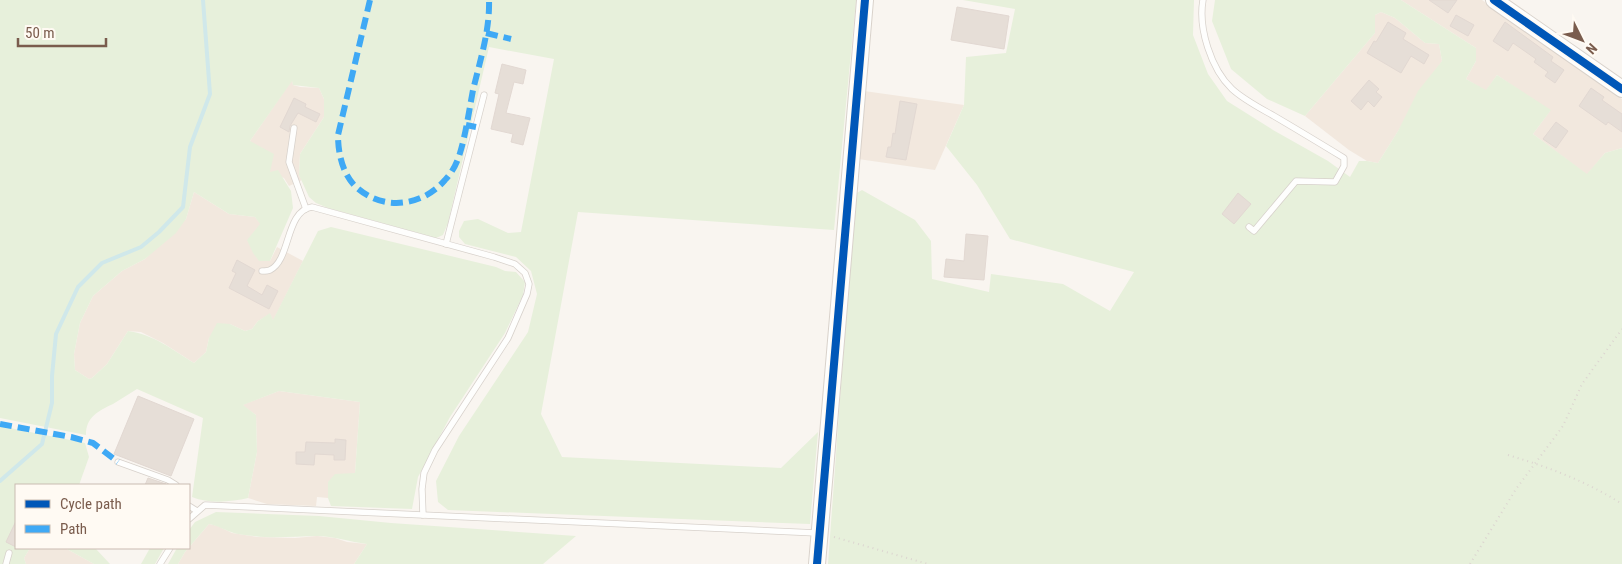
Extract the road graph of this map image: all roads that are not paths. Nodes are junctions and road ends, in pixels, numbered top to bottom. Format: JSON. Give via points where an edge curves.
{"nodes":[{"id":1,"x":865,"y":0,"type":"edge"},
{"id":2,"x":1203,"y":0,"type":"edge"},
{"id":3,"x":1494,"y":0,"type":"edge"},
{"id":4,"x":1622,"y":89,"type":"edge"},
{"id":5,"x":484,"y":95,"type":"dead end"},
{"id":6,"x":294,"y":128,"type":"dead end"},
{"id":7,"x":306,"y":208,"type":"junction"},
{"id":8,"x":1249,"y":228,"type":"dead end"},
{"id":9,"x":446,"y":244,"type":"junction"},
{"id":10,"x":262,"y":271,"type":"dead end"},
{"id":11,"x":118,"y":462,"type":"dead end"},
{"id":12,"x":174,"y":484,"type":"edge"},
{"id":13,"x":190,"y":507,"type":"edge"},
{"id":14,"x":197,"y":511,"type":"junction"},
{"id":15,"x":423,"y":515,"type":"junction"},
{"id":16,"x":190,"y":518,"type":"edge"},
{"id":17,"x":820,"y":533,"type":"junction"},
{"id":18,"x":169,"y":549,"type":"edge"},
{"id":19,"x":9,"y":553,"type":"dead end"},
{"id":20,"x":6,"y":564,"type":"edge"},
{"id":21,"x":160,"y":564,"type":"edge"},
{"id":22,"x":817,"y":564,"type":"edge"}],
"edges":[{"from":1,"to":17,"type":"street"},
{"from":2,"to":8,"type":"lane","via":[[1206,40],[1213,62],[1232,89],[1344,158],[1344,166],[1335,182],[1296,181],[1254,231]]},
{"from":3,"to":4,"type":"street"},
{"from":5,"to":9,"type":"lane"},
{"from":6,"to":7,"type":"lane","via":[[288,162]]},
{"from":7,"to":9,"type":"lane"},
{"from":7,"to":10,"type":"lane","via":[[298,214],[279,260],[271,270]]},
{"from":9,"to":15,"type":"lane","via":[[515,264],[525,273],[529,284],[508,338],[435,450],[424,473]]},
{"from":11,"to":12,"type":"lane"},
{"from":13,"to":14,"type":"lane"},
{"from":14,"to":15,"type":"lane","via":[[205,505]]},
{"from":14,"to":16,"type":"lane"},
{"from":15,"to":17,"type":"lane"},
{"from":17,"to":22,"type":"street"},
{"from":18,"to":21,"type":"lane"},
{"from":19,"to":20,"type":"lane"}]}
